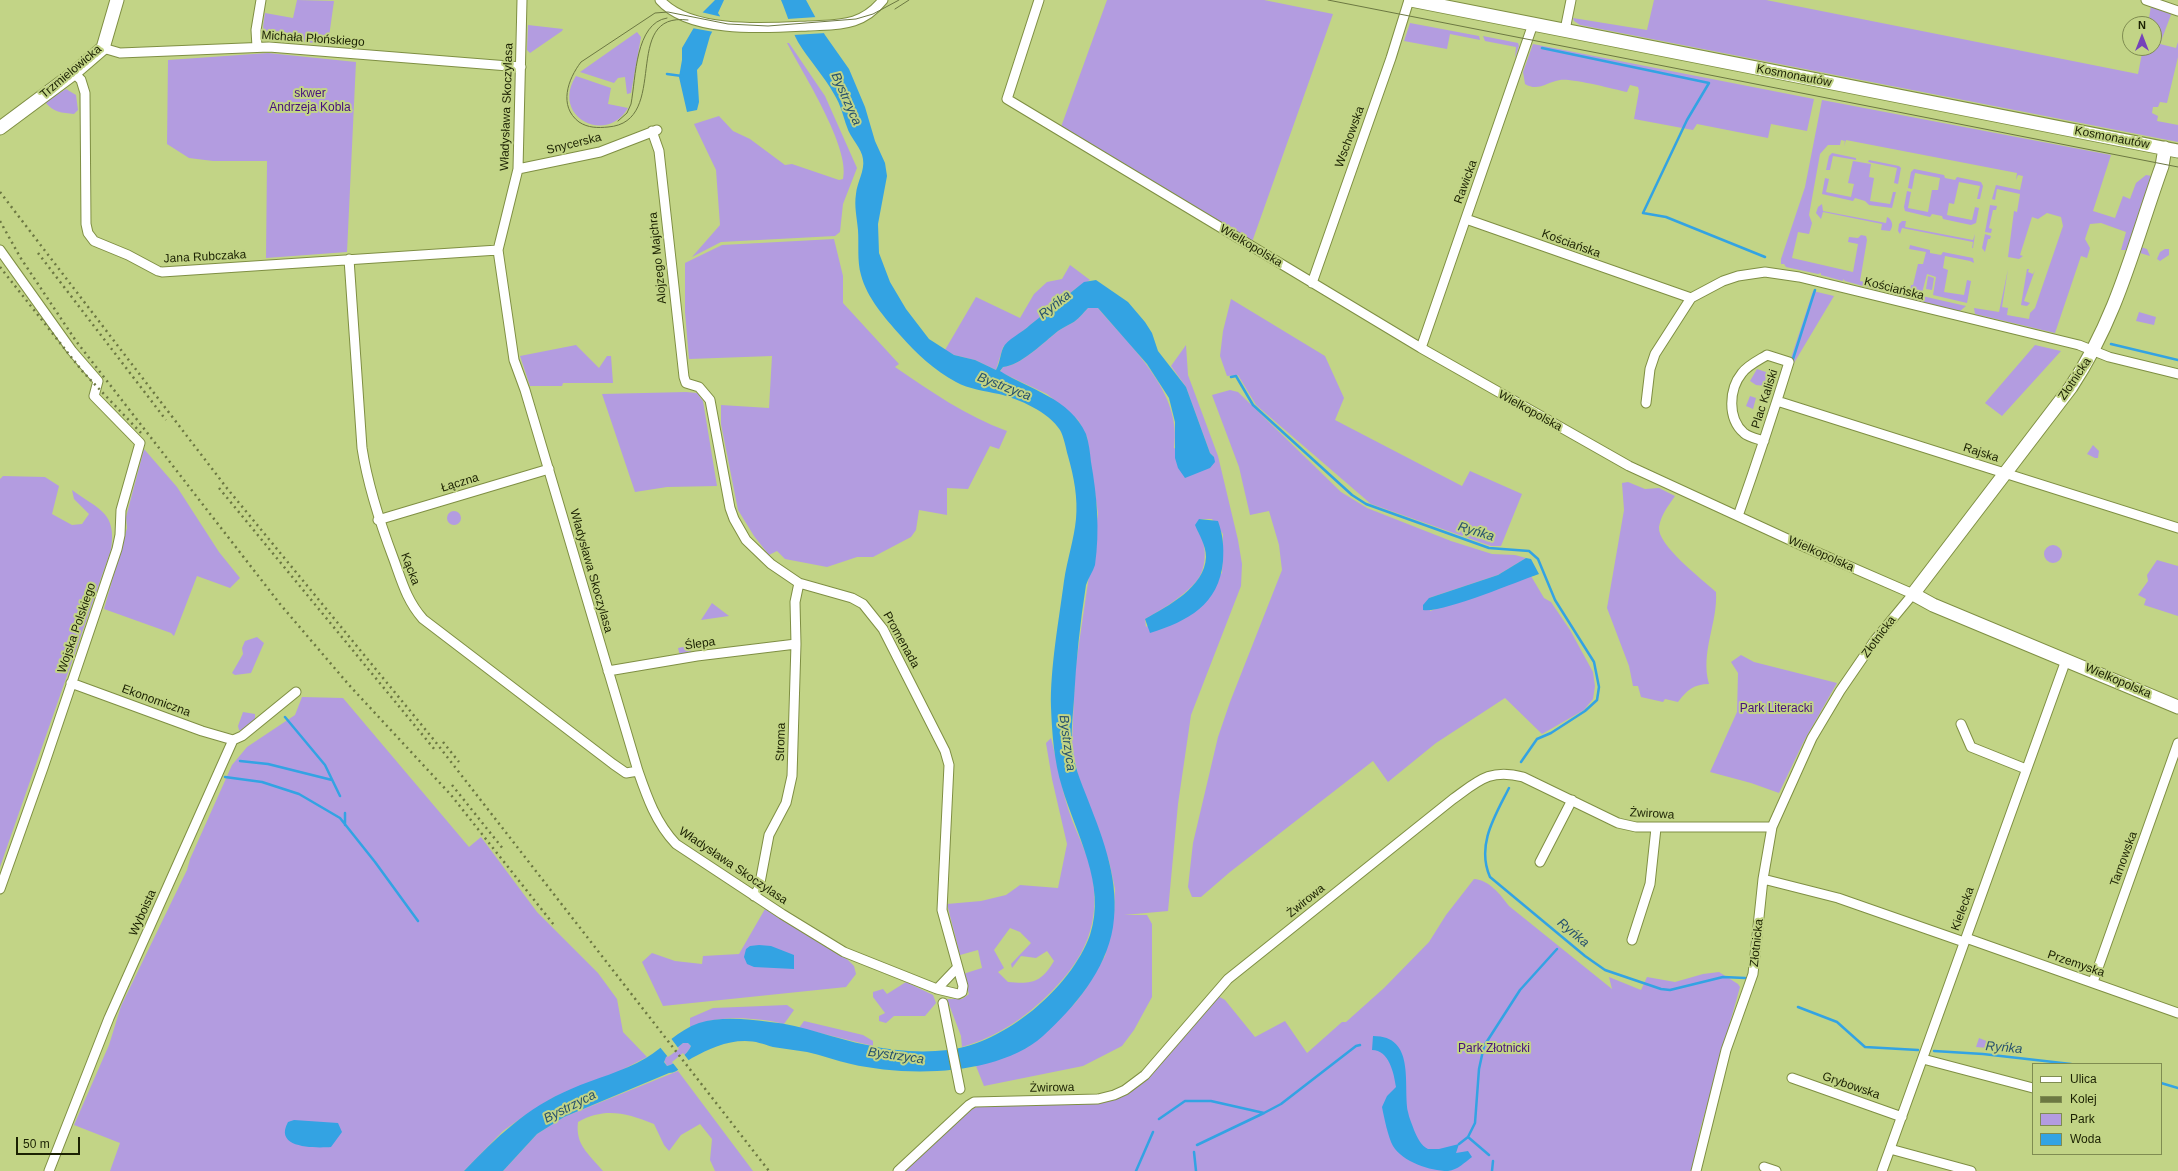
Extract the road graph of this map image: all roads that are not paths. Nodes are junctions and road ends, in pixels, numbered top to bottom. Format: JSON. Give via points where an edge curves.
{"nodes":[{"id":1,"x":117,"y":0,"type":"edge"},
{"id":2,"x":261,"y":0,"type":"edge"},
{"id":3,"x":522,"y":0,"type":"edge"},
{"id":4,"x":660,"y":0,"type":"edge"},
{"id":5,"x":882,"y":0,"type":"edge"},
{"id":6,"x":1039,"y":0,"type":"edge"},
{"id":7,"x":1410,"y":0,"type":"edge"},
{"id":8,"x":1571,"y":0,"type":"edge"},
{"id":9,"x":2146,"y":0,"type":"edge"},
{"id":10,"x":2178,"y":11,"type":"edge"},
{"id":11,"x":1533,"y":24,"type":"junction"},
{"id":12,"x":1565,"y":30,"type":"junction"},
{"id":13,"x":257,"y":47,"type":"junction"},
{"id":14,"x":103,"y":48,"type":"junction"},
{"id":15,"x":521,"y":68,"type":"junction"},
{"id":16,"x":74,"y":73,"type":"junction"},
{"id":17,"x":0,"y":128,"type":"edge"},
{"id":18,"x":655,"y":130,"type":"joint"},
{"id":19,"x":2165,"y":148,"type":"junction"},
{"id":20,"x":2178,"y":151,"type":"edge"},
{"id":21,"x":518,"y":169,"type":"junction"},
{"id":22,"x":1466,"y":219,"type":"junction"},
{"id":23,"x":0,"y":250,"type":"edge"},
{"id":24,"x":498,"y":250,"type":"junction"},
{"id":25,"x":349,"y":259,"type":"junction"},
{"id":26,"x":1312,"y":283,"type":"junction"},
{"id":27,"x":1691,"y":298,"type":"junction"},
{"id":28,"x":1421,"y":348,"type":"junction"},
{"id":29,"x":2093,"y":352,"type":"junction"},
{"id":30,"x":2178,"y":374,"type":"edge"},
{"id":31,"x":686,"y":383,"type":"joint"},
{"id":32,"x":1777,"y":401,"type":"junction"},
{"id":33,"x":1646,"y":403,"type":"dead end"},
{"id":34,"x":1764,"y":440,"type":"junction"},
{"id":35,"x":549,"y":469,"type":"junction"},
{"id":36,"x":2006,"y":474,"type":"junction"},
{"id":37,"x":1738,"y":516,"type":"junction"},
{"id":38,"x":378,"y":520,"type":"junction"},
{"id":39,"x":2178,"y":528,"type":"edge"},
{"id":40,"x":799,"y":583,"type":"junction"},
{"id":41,"x":1913,"y":594,"type":"junction"},
{"id":42,"x":796,"y":644,"type":"junction"},
{"id":43,"x":2066,"y":660,"type":"junction"},
{"id":44,"x":608,"y":671,"type":"junction"},
{"id":45,"x":72,"y":683,"type":"junction"},
{"id":46,"x":296,"y":692,"type":"dead end"},
{"id":47,"x":2178,"y":707,"type":"edge"},
{"id":48,"x":1961,"y":724,"type":"dead end"},
{"id":49,"x":233,"y":740,"type":"junction"},
{"id":50,"x":2178,"y":743,"type":"edge"},
{"id":51,"x":2026,"y":768,"type":"junction"},
{"id":52,"x":638,"y":770,"type":"junction"},
{"id":53,"x":1572,"y":800,"type":"junction"},
{"id":54,"x":1772,"y":827,"type":"junction"},
{"id":55,"x":1656,"y":828,"type":"junction"},
{"id":56,"x":1540,"y":862,"type":"dead end"},
{"id":57,"x":1763,"y":879,"type":"junction"},
{"id":58,"x":0,"y":889,"type":"edge"},
{"id":59,"x":754,"y":896,"type":"junction"},
{"id":60,"x":1632,"y":940,"type":"dead end"},
{"id":61,"x":1965,"y":940,"type":"junction"},
{"id":62,"x":957,"y":968,"type":"junction"},
{"id":63,"x":2093,"y":982,"type":"junction"},
{"id":64,"x":937,"y":989,"type":"junction"},
{"id":65,"x":944,"y":1003,"type":"dead end"},
{"id":66,"x":2178,"y":1013,"type":"edge"},
{"id":67,"x":1923,"y":1059,"type":"junction"},
{"id":68,"x":1792,"y":1078,"type":"dead end"},
{"id":69,"x":2032,"y":1088,"type":"edge"},
{"id":70,"x":960,"y":1089,"type":"dead end"},
{"id":71,"x":1902,"y":1117,"type":"junction"},
{"id":72,"x":1890,"y":1149,"type":"junction"},
{"id":73,"x":1764,"y":1167,"type":"dead end"},
{"id":74,"x":49,"y":1171,"type":"edge"},
{"id":75,"x":898,"y":1171,"type":"edge"},
{"id":76,"x":1696,"y":1171,"type":"edge"},
{"id":77,"x":1776,"y":1171,"type":"edge"},
{"id":78,"x":1882,"y":1171,"type":"edge"},
{"id":79,"x":1971,"y":1171,"type":"edge"}],
"edges":[{"from":1,"to":14,"type":"street","name":"Trzmielowicka"},
{"from":2,"to":13,"type":"street","via":[[256,30]]},
{"from":3,"to":15,"type":"street","name":"Władysława Skoczylasa"},
{"from":4,"to":5,"type":"street","via":[[679,16],[727,26],[768,28],[846,23],[864,17]]},
{"from":6,"to":26,"type":"street","name":"Wielkopolska","via":[[1007,99]]},
{"from":7,"to":11,"type":"street","name":"Kosmonautów"},
{"from":7,"to":26,"type":"street","name":"Wschowska"},
{"from":8,"to":12,"type":"street"},
{"from":9,"to":10,"type":"street"},
{"from":11,"to":12,"type":"street","name":"Kosmonautów"},
{"from":11,"to":22,"type":"street","name":"Rawicka"},
{"from":12,"to":19,"type":"street","name":"Kosmonautów"},
{"from":13,"to":14,"type":"street","name":"Michała Płońskiego","via":[[120,53]]},
{"from":13,"to":15,"type":"street","name":"Michała Płońskiego"},
{"from":14,"to":16,"type":"street","name":"Trzmielowicka"},
{"from":15,"to":21,"type":"street","name":"Władysława Skoczylasa"},
{"from":16,"to":17,"type":"street","name":"Trzmielowicka"},
{"from":16,"to":25,"type":"street","name":"Jana Rubczaka","via":[[81,80],[85,93],[86,224],[88,233],[94,241],[162,272]]},
{"from":18,"to":21,"type":"street","name":"Snycerska","via":[[600,152]]},
{"from":18,"to":31,"type":"street","name":"Alojzego Majchra"},
{"from":19,"to":20,"type":"street","name":"Kosmonautów"},
{"from":19,"to":29,"type":"street","name":"Złotnicka","via":[[2162,166],[2122,288]]},
{"from":21,"to":24,"type":"street","name":"Władysława Skoczylasa"},
{"from":22,"to":27,"type":"street","name":"Kościańska"},
{"from":22,"to":28,"type":"street","name":"Rawicka"},
{"from":23,"to":45,"type":"street","name":"Wojska Polskiego","via":[[72,351],[98,381],[94,396],[140,442],[121,510],[117,549]]},
{"from":24,"to":25,"type":"street","name":"Jana Rubczaka"},
{"from":24,"to":35,"type":"street","name":"Władysława Skoczylasa","via":[[514,360]]},
{"from":25,"to":38,"type":"street","name":"Kącka","via":[[362,448]]},
{"from":26,"to":28,"type":"street","name":"Wielkopolska"},
{"from":27,"to":29,"type":"street","name":"Kościańska","via":[[1738,276],[1775,273],[2079,345]]},
{"from":27,"to":33,"type":"street","name":"Kościańska","via":[[1655,354],[1650,369]]},
{"from":28,"to":37,"type":"street","name":"Wielkopolska","via":[[1629,466]]},
{"from":29,"to":30,"type":"street","name":"Kościańska"},
{"from":29,"to":36,"type":"street","name":"Złotnicka"},
{"from":31,"to":40,"type":"street","name":"Promenada","via":[[699,387],[710,400],[730,508],[740,530],[770,564]]},
{"from":32,"to":34,"type":"street","name":"Plac Kaliski"},
{"from":32,"to":34,"type":"street","name":"Plac Kaliski","via":[[1789,362],[1767,355],[1743,372],[1735,383],[1731,400],[1742,431]]},
{"from":32,"to":36,"type":"street","name":"Rajska"},
{"from":34,"to":37,"type":"street","name":"Plac Kaliski"},
{"from":35,"to":38,"type":"street","name":"Łączna"},
{"from":35,"to":44,"type":"street","name":"Władysława Skoczylasa"},
{"from":36,"to":39,"type":"street","name":"Rajska"},
{"from":36,"to":41,"type":"street","name":"Złotnicka"},
{"from":37,"to":41,"type":"street","name":"Wielkopolska"},
{"from":38,"to":52,"type":"street","name":"Kącka","via":[[410,604],[423,619],[613,764],[626,773]]},
{"from":40,"to":42,"type":"street","name":"Stroma","via":[[795,602]]},
{"from":40,"to":62,"type":"street","name":"Promenada","via":[[852,598],[863,604],[875,617],[942,742],[949,765],[942,910]]},
{"from":41,"to":43,"type":"street","name":"Wielkopolska","via":[[1933,605]]},
{"from":41,"to":54,"type":"street","name":"Złotnicka","via":[[1875,640],[1840,691],[1812,738]]},
{"from":42,"to":44,"type":"street","name":"Ślepa","via":[[697,656]]},
{"from":42,"to":59,"type":"street","name":"Stroma","via":[[790,792],[769,835],[759,888]]},
{"from":43,"to":47,"type":"street","name":"Wielkopolska"},
{"from":43,"to":51,"type":"street","name":"Kielecka"},
{"from":44,"to":52,"type":"street","name":"Władysława Skoczylasa"},
{"from":45,"to":49,"type":"street","name":"Ekonomiczna"},
{"from":45,"to":58,"type":"street","name":"Wojska Polskiego"},
{"from":46,"to":49,"type":"street","via":[[242,736]]},
{"from":48,"to":51,"type":"street","via":[[1971,747]]},
{"from":49,"to":74,"type":"street","name":"Wyboista","via":[[109,1018]]},
{"from":50,"to":63,"type":"street","name":"Tarnowska"},
{"from":51,"to":61,"type":"street","name":"Kielecka"},
{"from":52,"to":59,"type":"street","name":"Władysława Skoczylasa","via":[[652,810],[676,844]]},
{"from":53,"to":55,"type":"street","name":"Żwirowa","via":[[1618,823]]},
{"from":53,"to":56,"type":"street"},
{"from":53,"to":75,"type":"street","name":"Żwirowa","via":[[1534,781],[1510,773],[1480,779],[1228,979],[1145,1075],[1125,1090],[1092,1099],[974,1102]]},
{"from":54,"to":55,"type":"street","name":"Żwirowa"},
{"from":54,"to":57,"type":"street","name":"Złotnicka"},
{"from":55,"to":60,"type":"street","via":[[1650,884]]},
{"from":57,"to":61,"type":"street","name":"Przemyska","via":[[1838,898]]},
{"from":57,"to":76,"type":"street","name":"Złotnicka","via":[[1753,974],[1726,1050]]},
{"from":59,"to":64,"type":"street","name":"Władysława Skoczylasa","via":[[844,952]]},
{"from":61,"to":63,"type":"street","name":"Przemyska"},
{"from":61,"to":67,"type":"street","name":"Kielecka"},
{"from":62,"to":64,"type":"street"},
{"from":62,"to":64,"type":"street","name":"Promenada","via":[[962,992],[954,995]]},
{"from":63,"to":66,"type":"street","name":"Przemyska"},
{"from":65,"to":70,"type":"street"},
{"from":67,"to":69,"type":"street"},
{"from":67,"to":71,"type":"street","name":"Kielecka"},
{"from":68,"to":71,"type":"street","name":"Grybowska"},
{"from":71,"to":72,"type":"street","name":"Kielecka"},
{"from":72,"to":78,"type":"street","name":"Kielecka"},
{"from":72,"to":79,"type":"street"},
{"from":73,"to":77,"type":"street"}]}
